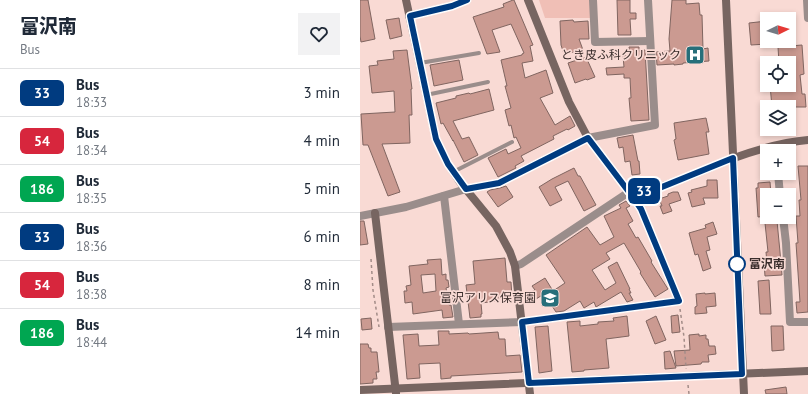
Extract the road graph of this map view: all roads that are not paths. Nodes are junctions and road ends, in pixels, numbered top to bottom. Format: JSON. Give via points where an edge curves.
{"nodes":[{"id":1,"x":406,"y":0,"type":"edge"},
{"id":2,"x":467,"y":0,"type":"edge"},
{"id":3,"x":528,"y":0,"type":"edge"},
{"id":4,"x":593,"y":0,"type":"edge"},
{"id":5,"x":648,"y":0,"type":"edge"},
{"id":6,"x":726,"y":0,"type":"edge"},
{"id":7,"x":807,"y":0,"type":"edge"},
{"id":8,"x":410,"y":16,"type":"junction"},
{"id":9,"x":808,"y":18,"type":"edge"},
{"id":10,"x":650,"y":40,"type":"junction"},
{"id":11,"x":479,"y":53,"type":"dead end"},
{"id":12,"x":420,"y":63,"type":"junction"},
{"id":13,"x":488,"y":82,"type":"dead end"},
{"id":14,"x":426,"y":94,"type":"junction"},
{"id":15,"x":588,"y":138,"type":"junction"},
{"id":16,"x":808,"y":140,"type":"edge"},
{"id":17,"x":512,"y":142,"type":"dead end"},
{"id":18,"x":786,"y":144,"type":"edge"},
{"id":19,"x":760,"y":152,"type":"edge"},
{"id":20,"x":733,"y":158,"type":"junction"},
{"id":21,"x":453,"y":172,"type":"junction"},
{"id":22,"x":466,"y":189,"type":"junction"},
{"id":23,"x":629,"y":192,"type":"junction"},
{"id":24,"x":444,"y":196,"type":"junction"},
{"id":25,"x":375,"y":213,"type":"junction"},
{"id":26,"x":360,"y":216,"type":"edge"},
{"id":27,"x":784,"y":224,"type":"edge"},
{"id":28,"x":515,"y":266,"type":"junction"},
{"id":29,"x":522,"y":322,"type":"junction"},
{"id":30,"x":808,"y":322,"type":"edge"},
{"id":31,"x":459,"y":324,"type":"junction"},
{"id":32,"x":388,"y":327,"type":"junction"},
{"id":33,"x":808,"y":371,"type":"edge"},
{"id":34,"x":742,"y":374,"type":"junction"},
{"id":35,"x":529,"y":383,"type":"junction"},
{"id":36,"x":360,"y":390,"type":"edge"},
{"id":37,"x":396,"y":391,"type":"edge"},
{"id":38,"x":530,"y":394,"type":"edge"},
{"id":39,"x":744,"y":394,"type":"edge"}],
"edges":[{"from":1,"to":8,"type":"street"},
{"from":2,"to":8,"type":"street"},
{"from":3,"to":15,"type":"street","via":[[569,102]]},
{"from":4,"to":10,"type":"street","via":[[595,42]]},
{"from":5,"to":10,"type":"street"},
{"from":6,"to":20,"type":"street"},
{"from":7,"to":9,"type":"street"},
{"from":8,"to":12,"type":"street"},
{"from":10,"to":15,"type":"street","via":[[655,125]]},
{"from":11,"to":12,"type":"lane"},
{"from":12,"to":14,"type":"street"},
{"from":13,"to":14,"type":"lane"},
{"from":14,"to":21,"type":"street","via":[[436,139]]},
{"from":15,"to":22,"type":"street","via":[[499,183]]},
{"from":15,"to":23,"type":"street"},
{"from":16,"to":18,"type":"street"},
{"from":17,"to":21,"type":"lane"},
{"from":19,"to":20,"type":"street"},
{"from":20,"to":23,"type":"street","via":[[657,189]]},
{"from":20,"to":34,"type":"street"},
{"from":21,"to":22,"type":"street"},
{"from":22,"to":24,"type":"street"},
{"from":22,"to":28,"type":"street","via":[[496,226]]},
{"from":23,"to":28,"type":"street"},
{"from":23,"to":29,"type":"street","via":[[641,209],[679,301]]},
{"from":24,"to":25,"type":"street"},
{"from":24,"to":31,"type":"street"},
{"from":25,"to":26,"type":"street"},
{"from":25,"to":32,"type":"street"},
{"from":27,"to":30,"type":"street","via":[[790,322]]},
{"from":28,"to":29,"type":"street"},
{"from":29,"to":31,"type":"street"},
{"from":29,"to":35,"type":"street"},
{"from":31,"to":32,"type":"street"},
{"from":32,"to":37,"type":"street"},
{"from":33,"to":34,"type":"street"},
{"from":34,"to":35,"type":"street"},
{"from":34,"to":39,"type":"street"},
{"from":35,"to":37,"type":"street"},
{"from":35,"to":38,"type":"street"},
{"from":36,"to":37,"type":"street"}]}
